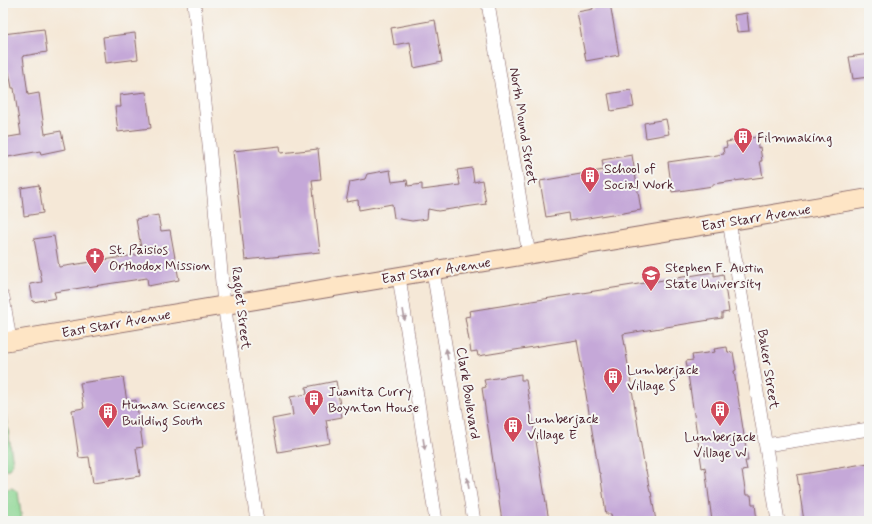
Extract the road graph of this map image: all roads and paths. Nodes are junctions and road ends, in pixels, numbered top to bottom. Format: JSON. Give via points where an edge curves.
{"nodes":[{"id":1,"x":194,"y":3,"type":"edge"},
{"id":2,"x":488,"y":3,"type":"edge"},
{"id":3,"x":869,"y":198,"type":"edge"},
{"id":4,"x":729,"y":221,"type":"junction"},
{"id":5,"x":529,"y":255,"type":"junction"},
{"id":6,"x":433,"y":270,"type":"junction"},
{"id":7,"x":399,"y":276,"type":"junction"},
{"id":8,"x":3,"y":297,"type":"edge"},
{"id":9,"x":224,"y":304,"type":"junction"},
{"id":10,"x":6,"y":341,"type":"edge"},
{"id":11,"x":869,"y":430,"type":"edge"},
{"id":12,"x":766,"y":445,"type":"junction"},
{"id":13,"x":257,"y":521,"type":"edge"},
{"id":14,"x":436,"y":521,"type":"edge"},
{"id":15,"x":474,"y":521,"type":"edge"},
{"id":16,"x":778,"y":521,"type":"edge"}],
"edges":[{"from":1,"to":9,"type":"street","name":"Raguet Street"},
{"from":2,"to":5,"type":"street","name":"North Mound Street"},
{"from":3,"to":4,"type":"main road","name":"East Starr Avenue"},
{"from":4,"to":5,"type":"main road","name":"East Starr Avenue"},
{"from":4,"to":12,"type":"street","name":"Baker Street"},
{"from":5,"to":6,"type":"main road","name":"East Starr Avenue"},
{"from":6,"to":7,"type":"main road","name":"East Starr Avenue"},
{"from":15,"to":6,"type":"street","name":"Clark Boulevard","one_way":true},
{"from":7,"to":9,"type":"main road","name":"East Starr Avenue"},
{"from":7,"to":14,"type":"street","one_way":true},
{"from":8,"to":10,"type":"street"},
{"from":9,"to":10,"type":"main road","name":"East Starr Avenue"},
{"from":9,"to":13,"type":"street","name":"Raguet Street"},
{"from":11,"to":12,"type":"street"},
{"from":12,"to":16,"type":"street","name":"Baker Street"}]}
